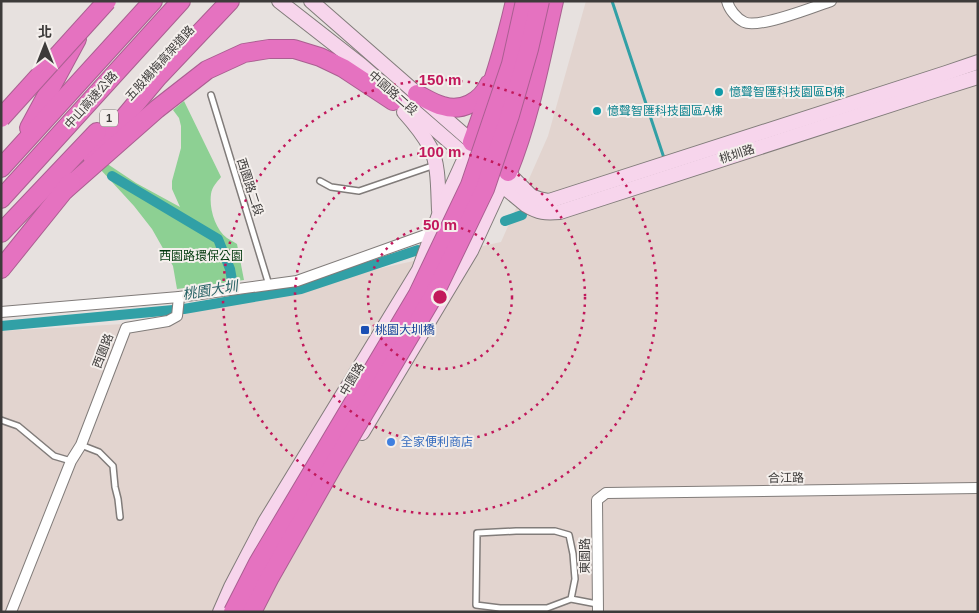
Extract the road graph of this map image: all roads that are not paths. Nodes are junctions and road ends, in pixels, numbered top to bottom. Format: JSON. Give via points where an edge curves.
{"nodes":[{"id":1,"x":98,"y":1,"type":"edge"},
{"id":2,"x":107,"y":1,"type":"edge"},
{"id":3,"x":153,"y":1,"type":"edge"},
{"id":4,"x":181,"y":1,"type":"edge"},
{"id":5,"x":215,"y":1,"type":"edge"},
{"id":6,"x":230,"y":1,"type":"edge"},
{"id":7,"x":310,"y":1,"type":"edge"},
{"id":8,"x":515,"y":1,"type":"edge"},
{"id":9,"x":525,"y":1,"type":"edge"},
{"id":10,"x":532,"y":1,"type":"edge"},
{"id":11,"x":540,"y":1,"type":"edge"},
{"id":12,"x":554,"y":1,"type":"edge"},
{"id":13,"x":727,"y":1,"type":"edge"},
{"id":14,"x":831,"y":1,"type":"edge"},
{"id":15,"x":280,"y":3,"type":"edge"},
{"id":16,"x":58,"y":46,"type":"dead end"},
{"id":17,"x":500,"y":62,"type":"junction"},
{"id":18,"x":978,"y":62,"type":"edge"},
{"id":19,"x":376,"y":78,"type":"junction"},
{"id":20,"x":978,"y":78,"type":"edge"},
{"id":21,"x":418,"y":94,"type":"junction"},
{"id":22,"x":211,"y":95,"type":"dead end"},
{"id":23,"x":393,"y":101,"type":"junction"},
{"id":24,"x":1,"y":114,"type":"edge"},
{"id":25,"x":1,"y":118,"type":"edge"},
{"id":26,"x":469,"y":149,"type":"junction"},
{"id":27,"x":15,"y":153,"type":"junction"},
{"id":28,"x":488,"y":164,"type":"junction"},
{"id":29,"x":435,"y":165,"type":"junction"},
{"id":30,"x":1,"y":168,"type":"edge"},
{"id":31,"x":505,"y":179,"type":"junction"},
{"id":32,"x":320,"y":181,"type":"dead end"},
{"id":33,"x":65,"y":190,"type":"junction"},
{"id":34,"x":1,"y":199,"type":"edge"},
{"id":35,"x":439,"y":215,"type":"junction"},
{"id":36,"x":434,"y":232,"type":"junction"},
{"id":37,"x":1,"y":233,"type":"edge"},
{"id":38,"x":1,"y":269,"type":"edge"},
{"id":39,"x":269,"y":285,"type":"junction"},
{"id":40,"x":179,"y":297,"type":"junction"},
{"id":41,"x":1,"y":312,"type":"edge"},
{"id":42,"x":415,"y":346,"type":"junction"},
{"id":43,"x":1,"y":420,"type":"edge"},
{"id":44,"x":81,"y":445,"type":"junction"},
{"id":45,"x":71,"y":460,"type":"junction"},
{"id":46,"x":978,"y":488,"type":"edge"},
{"id":47,"x":597,"y":500,"type":"joint"},
{"id":48,"x":120,"y":517,"type":"dead end"},
{"id":49,"x":571,"y":599,"type":"junction"},
{"id":50,"x":598,"y":608,"type":"edge"},
{"id":51,"x":10,"y":612,"type":"edge"},
{"id":52,"x":220,"y":612,"type":"edge"},
{"id":53,"x":233,"y":612,"type":"edge"},
{"id":54,"x":252,"y":612,"type":"edge"},
{"id":55,"x":259,"y":612,"type":"edge"}],
"edges":[{"from":1,"to":27,"type":"highway"},
{"from":2,"to":25,"type":"highway","bridge":true},
{"from":3,"to":27,"type":"highway","name":"中山高速公路"},
{"from":4,"to":34,"type":"highway","name":"中山高速公路","number":"1"},
{"from":5,"to":37,"type":"highway","name":"五股楊梅高架道路","number":"1"},
{"from":6,"to":33,"type":"highway","via":[[158,76]]},
{"from":7,"to":21,"type":"main road","name":"中園路二段"},
{"from":8,"to":17,"type":"highway"},
{"from":9,"to":53,"type":"highway","bridge":true,"via":[[511,64],[470,185],[418,294],[258,563]]},
{"from":10,"to":28,"type":"highway","via":[[513,82]]},
{"from":11,"to":54,"type":"highway","bridge":true,"via":[[530,49],[485,189],[434,295],[332,466]]},
{"from":12,"to":31,"type":"highway","via":[[527,114]]},
{"from":13,"to":14,"type":"street","via":[[735,15],[744,22],[761,24]]},
{"from":15,"to":19,"type":"main road","name":"中園路二段"},
{"from":16,"to":24,"type":"lane","bridge":true},
{"from":17,"to":21,"type":"highway","via":[[487,89],[464,107],[442,106]]},
{"from":17,"to":26,"type":"highway"},
{"from":18,"to":31,"type":"main road","name":"桃圳路","via":[[549,201],[531,196]]},
{"from":19,"to":23,"type":"main road"},
{"from":19,"to":26,"type":"main road","name":"中園路二段"},
{"from":20,"to":31,"type":"main road","name":"桃圳路","via":[[560,212],[544,213],[526,205]]},
{"from":21,"to":26,"type":"main road","name":"中園路二段"},
{"from":22,"to":39,"type":"lane","name":"西園路二段"},
{"from":23,"to":29,"type":"main road","via":[[415,124],[431,148]]},
{"from":23,"to":33,"type":"highway","via":[[344,68],[320,57],[294,49],[244,53],[207,70],[156,109]]},
{"from":26,"to":28,"type":"main road","name":"中園路二段"},
{"from":26,"to":35,"type":"main road","name":"中園路"},
{"from":27,"to":30,"type":"highway","name":"中山高速公路"},
{"from":28,"to":31,"type":"main road","name":"中園路二段"},
{"from":28,"to":42,"type":"main road","via":[[450,250]]},
{"from":29,"to":32,"type":"lane","via":[[359,190],[331,187]]},
{"from":29,"to":35,"type":"main road"},
{"from":31,"to":42,"type":"main road","via":[[471,251]]},
{"from":33,"to":38,"type":"highway"},
{"from":35,"to":36,"type":"main road","name":"中園路"},
{"from":36,"to":39,"type":"street","via":[[297,281]]},
{"from":36,"to":52,"type":"main road","name":"中園路","via":[[419,270],[265,522]]},
{"from":39,"to":40,"type":"street"},
{"from":40,"to":41,"type":"street"},
{"from":40,"to":44,"type":"street","name":"西園路","via":[[177,316],[168,321],[126,328]]},
{"from":42,"to":55,"type":"main road","via":[[304,527]]},
{"from":43,"to":45,"type":"lane","via":[[18,426],[54,456]]},
{"from":44,"to":45,"type":"street","name":"西園路"},
{"from":44,"to":48,"type":"lane","via":[[99,452],[113,466]]},
{"from":45,"to":51,"type":"street","name":"西園路"},
{"from":46,"to":47,"type":"street","name":"合江路","via":[[606,493]]},
{"from":47,"to":50,"type":"street","name":"東園路"},
{"from":49,"to":49,"type":"lane","via":[[575,579],[569,536],[555,531],[477,533],[476,605],[547,608]]},
{"from":49,"to":50,"type":"lane"}]}
